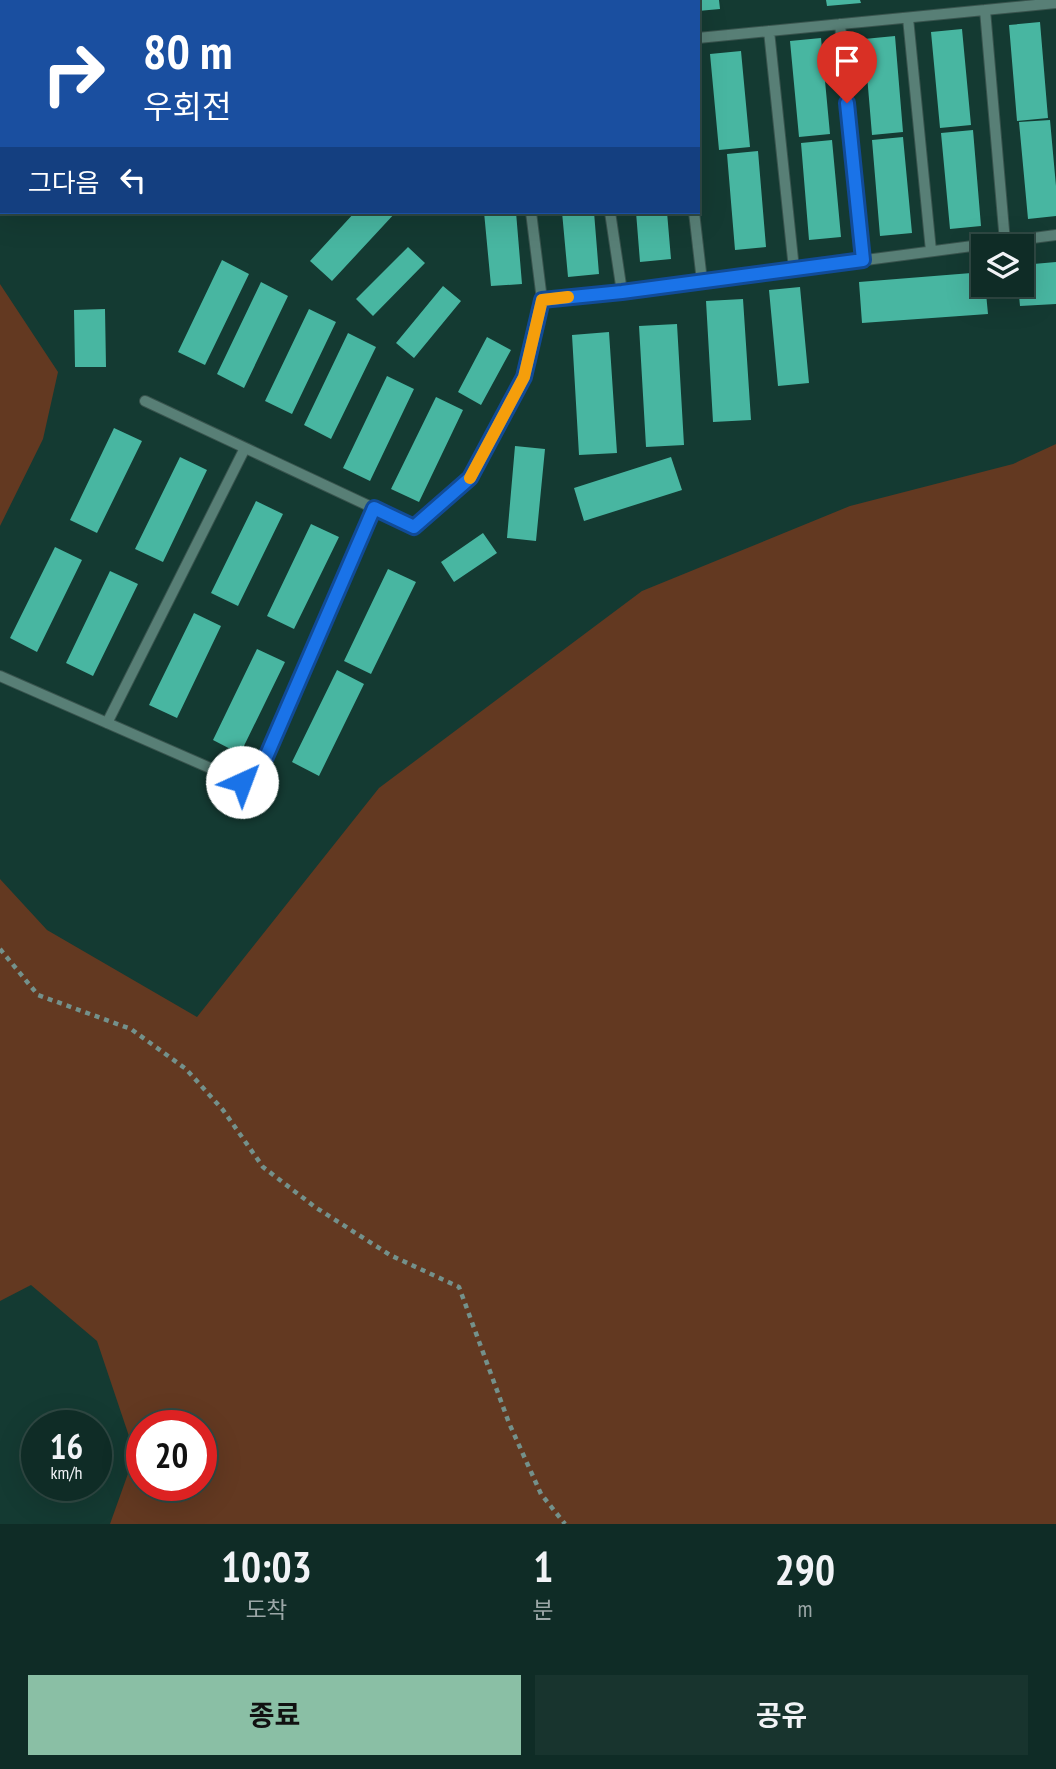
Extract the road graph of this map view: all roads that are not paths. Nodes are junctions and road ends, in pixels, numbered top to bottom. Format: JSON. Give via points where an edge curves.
{"nodes":[{"id":1,"x":1015,"y":3,"type":"edge"},
{"id":2,"x":1056,"y":3,"type":"edge"},
{"id":3,"x":985,"y":10,"type":"junction"},
{"id":4,"x":908,"y":19,"type":"junction"},
{"id":5,"x":840,"y":24,"type":"junction"},
{"id":6,"x":769,"y":31,"type":"junction"},
{"id":7,"x":700,"y":38,"type":"edge"},
{"id":8,"x":531,"y":214,"type":"edge"},
{"id":9,"x":611,"y":214,"type":"edge"},
{"id":10,"x":694,"y":214,"type":"edge"},
{"id":11,"x":1004,"y":234,"type":"edge"},
{"id":12,"x":1056,"y":235,"type":"edge"},
{"id":13,"x":1034,"y":238,"type":"edge"},
{"id":14,"x":971,"y":246,"type":"edge"},
{"id":15,"x":931,"y":251,"type":"junction"},
{"id":16,"x":863,"y":260,"type":"junction"},
{"id":17,"x":794,"y":269,"type":"junction"},
{"id":18,"x":702,"y":281,"type":"junction"},
{"id":19,"x":622,"y":292,"type":"junction"},
{"id":20,"x":542,"y":300,"type":"junction"},
{"id":21,"x":145,"y":401,"type":"dead end"},
{"id":22,"x":245,"y":447,"type":"junction"},
{"id":23,"x":374,"y":508,"type":"junction"},
{"id":24,"x":0,"y":676,"type":"edge"},
{"id":25,"x":107,"y":723,"type":"junction"}],
"edges":[{"from":1,"to":2,"type":"lane"},
{"from":1,"to":3,"type":"lane"},
{"from":3,"to":4,"type":"lane"},
{"from":3,"to":11,"type":"lane"},
{"from":4,"to":5,"type":"lane"},
{"from":4,"to":15,"type":"lane"},
{"from":5,"to":6,"type":"lane"},
{"from":5,"to":16,"type":"lane"},
{"from":6,"to":7,"type":"lane"},
{"from":6,"to":17,"type":"lane"},
{"from":8,"to":20,"type":"lane"},
{"from":9,"to":19,"type":"lane"},
{"from":10,"to":18,"type":"lane"},
{"from":12,"to":13,"type":"lane"},
{"from":14,"to":15,"type":"lane"},
{"from":15,"to":16,"type":"lane"},
{"from":16,"to":17,"type":"lane"},
{"from":17,"to":18,"type":"lane"},
{"from":18,"to":19,"type":"lane"},
{"from":19,"to":20,"type":"lane"},
{"from":20,"to":23,"type":"lane","via":[[524,377],[470,478],[414,527]]},
{"from":21,"to":22,"type":"lane"},
{"from":22,"to":23,"type":"lane"},
{"from":22,"to":25,"type":"lane"},
{"from":23,"to":25,"type":"lane","via":[[266,757],[242,782]]},
{"from":24,"to":25,"type":"lane"}]}
